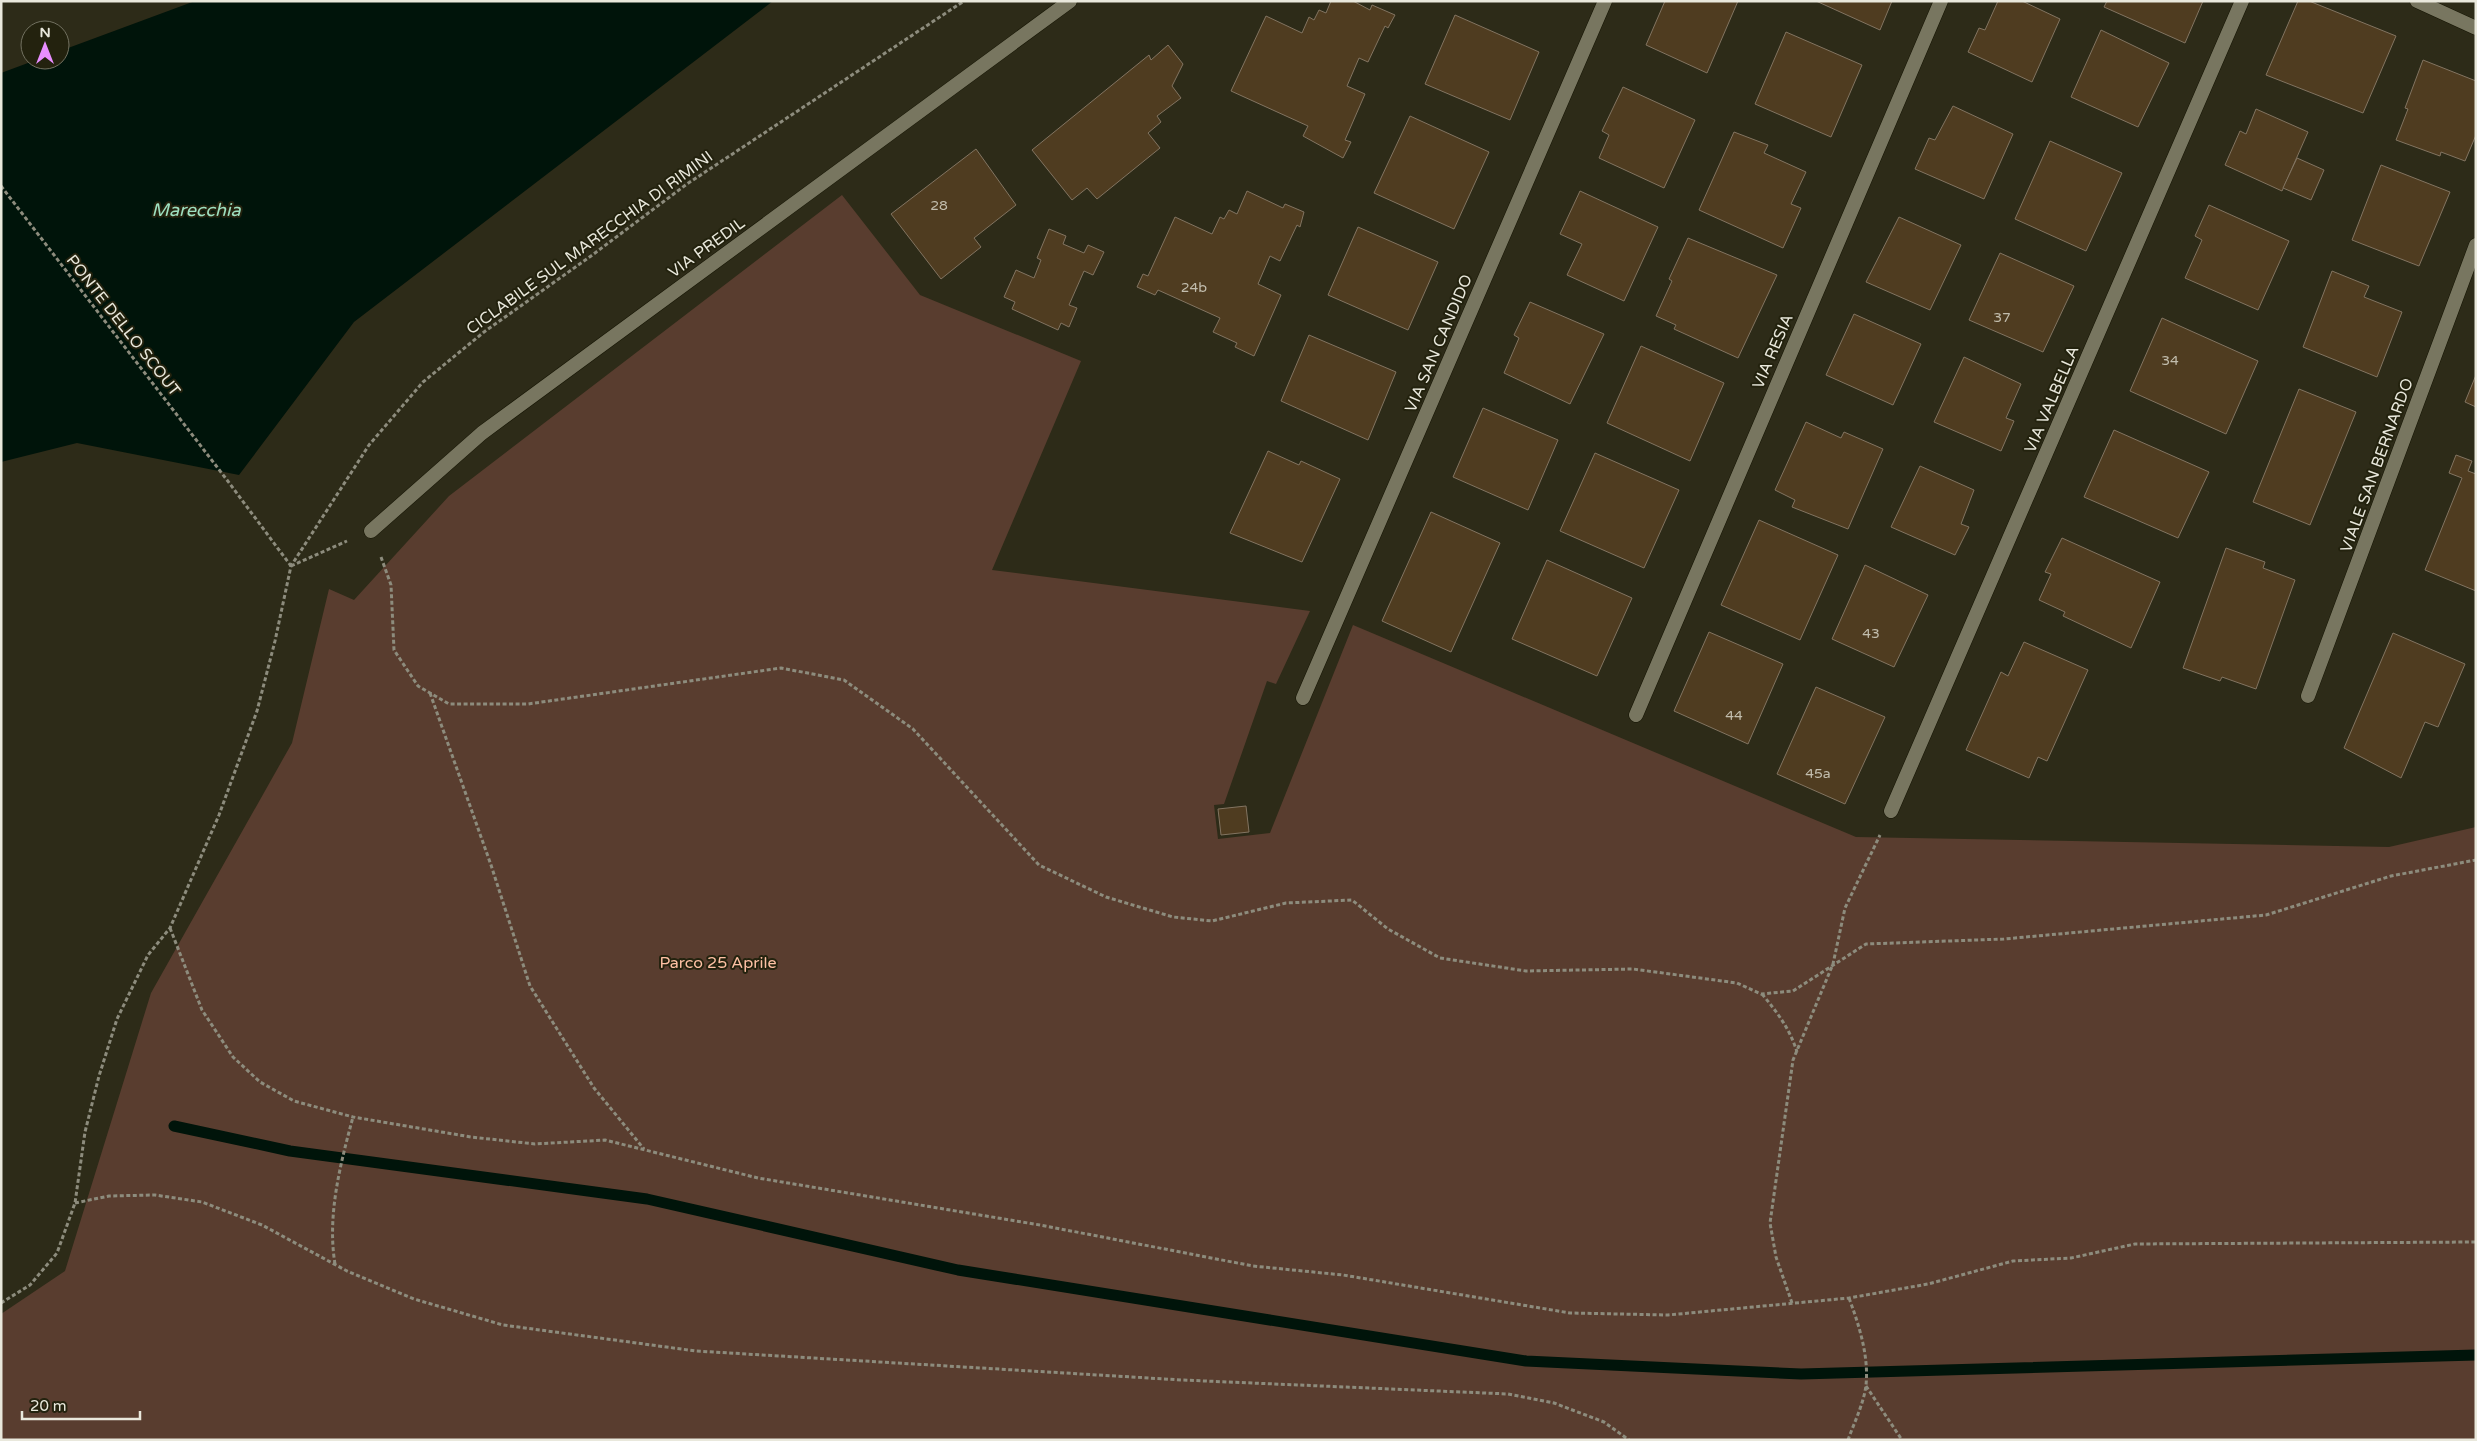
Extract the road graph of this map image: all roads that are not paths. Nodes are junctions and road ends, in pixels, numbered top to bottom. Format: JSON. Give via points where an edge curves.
{"nodes":[{"id":1,"x":1070,"y":1,"type":"edge"},
{"id":2,"x":1605,"y":1,"type":"edge"},
{"id":3,"x":1941,"y":1,"type":"edge"},
{"id":4,"x":2242,"y":1,"type":"edge"},
{"id":5,"x":2418,"y":1,"type":"edge"},
{"id":6,"x":2476,"y":28,"type":"edge"},
{"id":7,"x":2476,"y":245,"type":"edge"},
{"id":8,"x":371,"y":531,"type":"road end"},
{"id":9,"x":2308,"y":696,"type":"dead end"},
{"id":10,"x":1303,"y":698,"type":"dead end"},
{"id":11,"x":1636,"y":715,"type":"dead end"},
{"id":12,"x":1891,"y":811,"type":"road end"}],
"edges":[{"from":1,"to":8,"type":"street","name":"VIA PREDIL","via":[[482,433]]},
{"from":2,"to":10,"type":"street","name":"VIA SAN CANDIDO"},
{"from":3,"to":11,"type":"street","name":"VIA RESIA"},
{"from":4,"to":12,"type":"street","name":"VIA VALBELLA"},
{"from":5,"to":6,"type":"street"},
{"from":7,"to":9,"type":"street","name":"VIALE SAN BERNARDO"}]}
